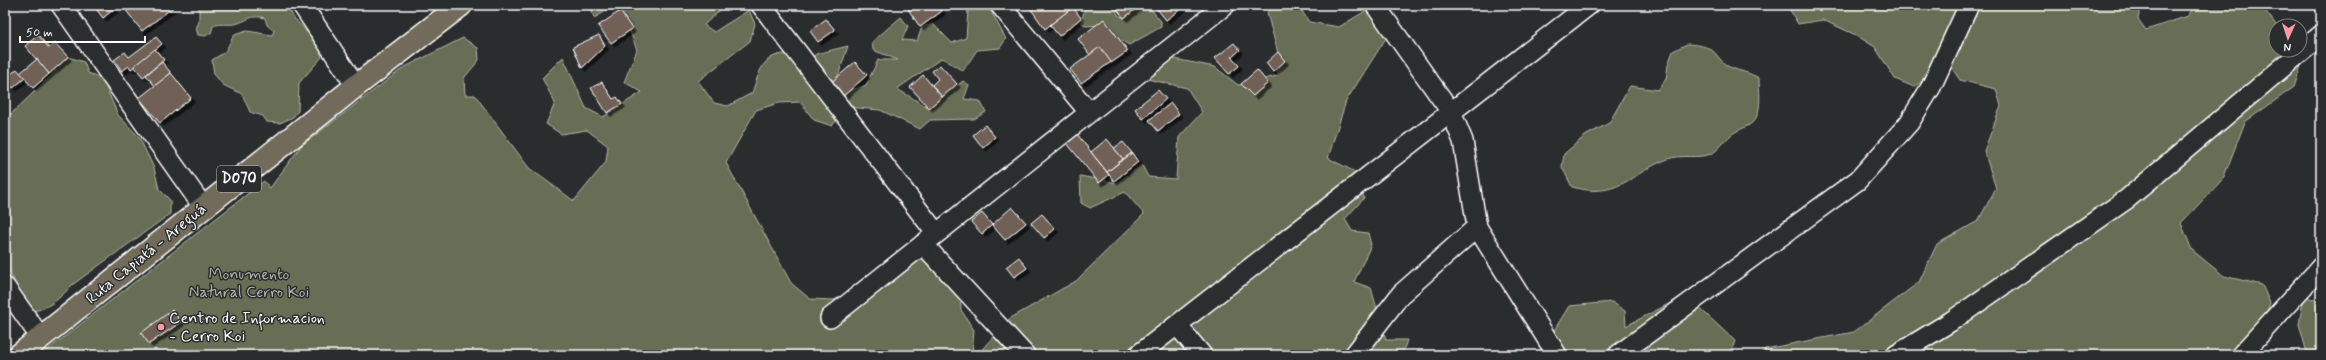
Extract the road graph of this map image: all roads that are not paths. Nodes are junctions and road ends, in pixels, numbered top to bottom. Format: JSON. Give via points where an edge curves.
{"nodes":[{"id":1,"x":61,"y":5,"type":"edge"},
{"id":2,"x":302,"y":5,"type":"edge"},
{"id":3,"x":461,"y":5,"type":"edge"},
{"id":4,"x":761,"y":5,"type":"edge"},
{"id":5,"x":1000,"y":5,"type":"edge"},
{"id":6,"x":1225,"y":5,"type":"edge"},
{"id":7,"x":1375,"y":5,"type":"edge"},
{"id":8,"x":1589,"y":5,"type":"edge"},
{"id":9,"x":1969,"y":5,"type":"edge"},
{"id":10,"x":2321,"y":35,"type":"edge"},
{"id":11,"x":356,"y":86,"type":"junction"},
{"id":12,"x":1089,"y":112,"type":"junction"},
{"id":13,"x":1451,"y":112,"type":"junction"},
{"id":14,"x":204,"y":208,"type":"junction"},
{"id":15,"x":1477,"y":227,"type":"junction"},
{"id":16,"x":930,"y":239,"type":"junction"},
{"id":17,"x":2321,"y":267,"type":"edge"},
{"id":18,"x":5,"y":287,"type":"edge"},
{"id":19,"x":830,"y":318,"type":"dead end"},
{"id":20,"x":1177,"y":324,"type":"junction"},
{"id":21,"x":41,"y":338,"type":"junction"},
{"id":22,"x":19,"y":355,"type":"edge"},
{"id":23,"x":1025,"y":355,"type":"edge"},
{"id":24,"x":1138,"y":355,"type":"edge"},
{"id":25,"x":1202,"y":355,"type":"edge"},
{"id":26,"x":1354,"y":355,"type":"edge"},
{"id":27,"x":1557,"y":355,"type":"edge"},
{"id":28,"x":1618,"y":355,"type":"edge"},
{"id":29,"x":1896,"y":355,"type":"edge"},
{"id":30,"x":2241,"y":355,"type":"edge"}],
"edges":[{"from":1,"to":14,"type":"street"},
{"from":2,"to":11,"type":"street"},
{"from":3,"to":11,"type":"main road","name":"Ruta Capiatá - Areguá","number":"D070"},
{"from":4,"to":16,"type":"street"},
{"from":5,"to":12,"type":"street"},
{"from":6,"to":12,"type":"street"},
{"from":7,"to":13,"type":"street"},
{"from":8,"to":13,"type":"street"},
{"from":9,"to":28,"type":"street","via":[[1931,87],[1909,123],[1863,175]]},
{"from":10,"to":29,"type":"street","via":[[2127,199],[1950,322]]},
{"from":11,"to":14,"type":"main road","name":"Ruta Capiatá - Areguá","number":"D070"},
{"from":12,"to":16,"type":"street"},
{"from":13,"to":15,"type":"street","via":[[1464,141]]},
{"from":13,"to":20,"type":"street"},
{"from":14,"to":21,"type":"main road","name":"Ruta Capiatá - Areguá","number":"D070"},
{"from":15,"to":26,"type":"street","via":[[1401,294]]},
{"from":15,"to":27,"type":"street"},
{"from":16,"to":19,"type":"street"},
{"from":16,"to":23,"type":"street"},
{"from":17,"to":30,"type":"street"},
{"from":18,"to":21,"type":"street"},
{"from":20,"to":24,"type":"street"},
{"from":20,"to":25,"type":"street"},
{"from":21,"to":22,"type":"main road","name":"Ruta Capiatá - Areguá","number":"D070"}]}
